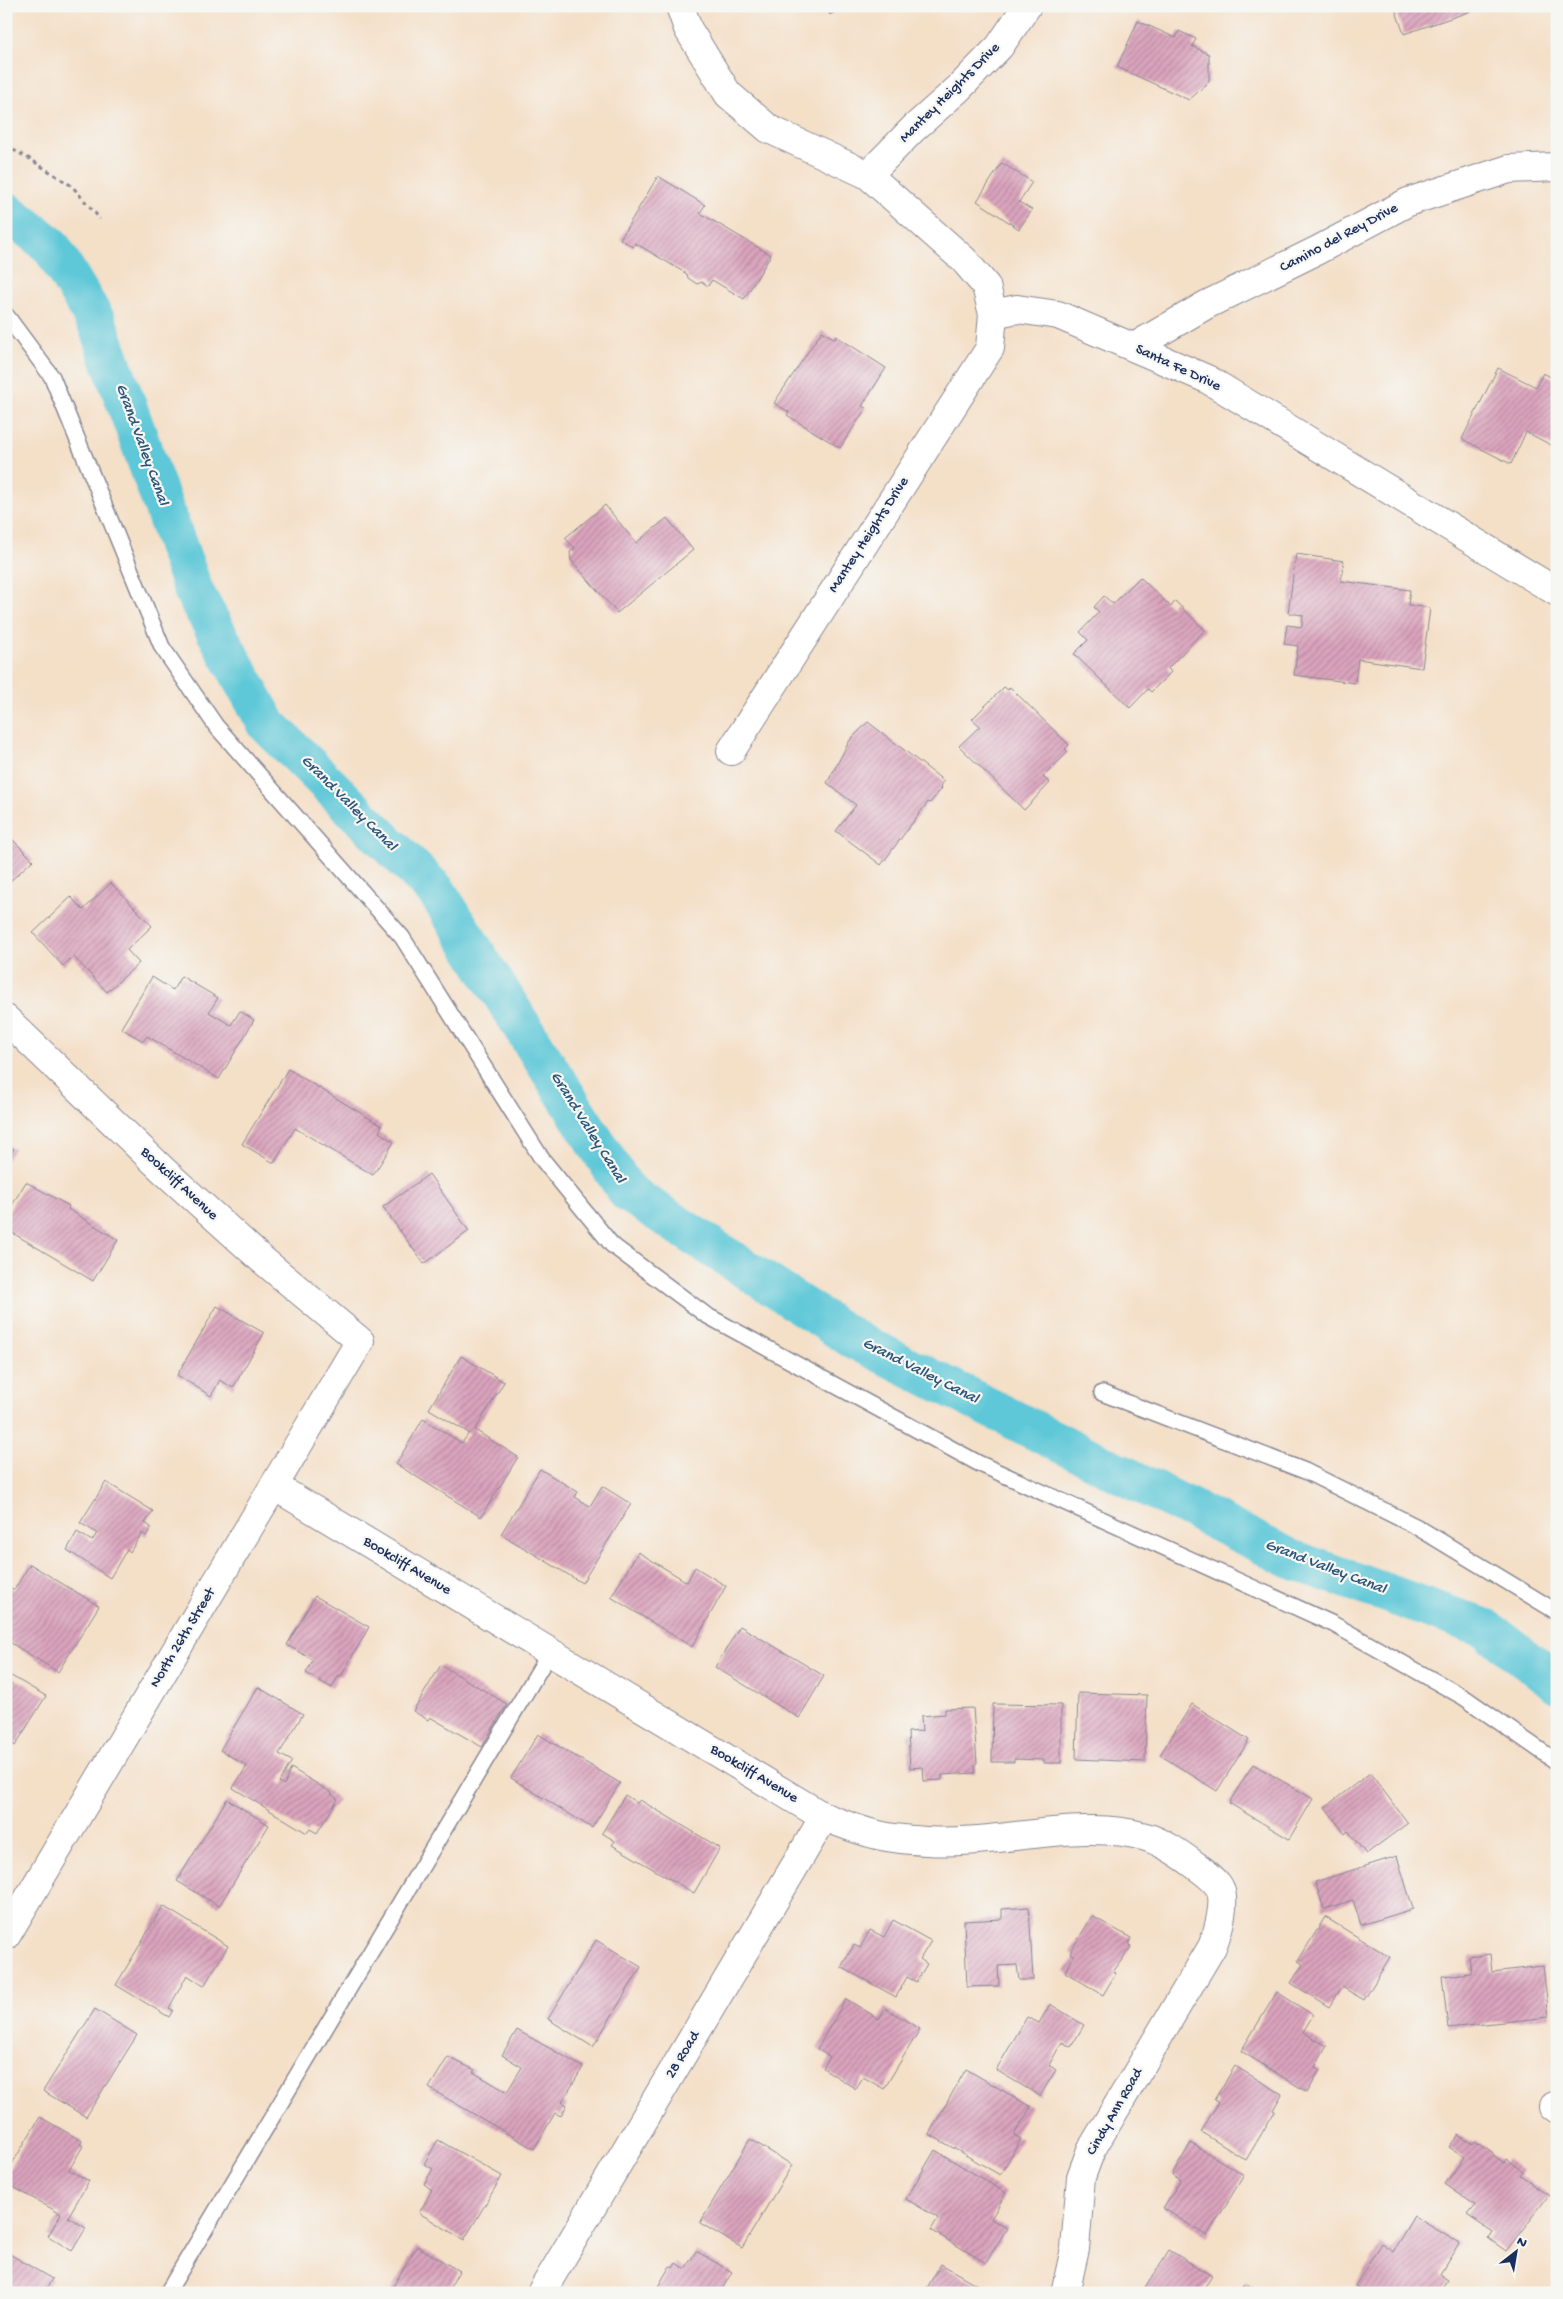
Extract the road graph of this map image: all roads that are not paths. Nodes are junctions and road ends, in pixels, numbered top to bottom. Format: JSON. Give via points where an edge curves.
{"nodes":[{"id":1,"x":680,"y":6,"type":"edge"},
{"id":2,"x":1026,"y":6,"type":"edge"},
{"id":3,"x":1557,"y":167,"type":"edge"},
{"id":4,"x":868,"y":175,"type":"junction"},
{"id":5,"x":994,"y":314,"type":"junction"},
{"id":6,"x":6,"y":315,"type":"edge"},
{"id":7,"x":1134,"y":347,"type":"junction"},
{"id":8,"x":1557,"y":592,"type":"edge"},
{"id":9,"x":731,"y":751,"type":"dead end"},
{"id":10,"x":6,"y":1019,"type":"edge"},
{"id":11,"x":360,"y":1341,"type":"joint"},
{"id":12,"x":1102,"y":1393,"type":"dead end"},
{"id":13,"x":274,"y":1486,"type":"junction"},
{"id":14,"x":1557,"y":1612,"type":"edge"},
{"id":15,"x":550,"y":1652,"type":"junction"},
{"id":16,"x":1557,"y":1762,"type":"edge"},
{"id":17,"x":824,"y":1817,"type":"junction"},
{"id":18,"x":6,"y":1936,"type":"edge"},
{"id":19,"x":1212,"y":1947,"type":"joint"},
{"id":20,"x":166,"y":2293,"type":"edge"},
{"id":21,"x":541,"y":2293,"type":"edge"},
{"id":22,"x":1065,"y":2293,"type":"edge"}],
"edges":[{"from":1,"to":4,"type":"street","via":[[688,29],[728,94],[769,129]]},
{"from":2,"to":4,"type":"street","name":"Mantey Heights Drive","via":[[999,47]]},
{"from":3,"to":7,"type":"street","name":"Camino del Rey Drive","via":[[1509,169],[1408,202],[1206,305]]},
{"from":4,"to":5,"type":"street","via":[[964,260],[986,286]]},
{"from":5,"to":7,"type":"street","name":"Santa Fe Drive","via":[[1017,309],[1058,315]]},
{"from":5,"to":9,"type":"street","name":"Mantey Heights Drive","via":[[990,348]]},
{"from":6,"to":16,"type":"lane","via":[[52,378],[162,647],[216,726],[402,937],[542,1159],[612,1245],[706,1315],[978,1463],[1333,1624],[1465,1698]]},
{"from":7,"to":8,"type":"street","name":"Santa Fe Drive","via":[[1207,378]]},
{"from":10,"to":11,"type":"street","name":"Bookcliff Avenue","via":[[163,1170]]},
{"from":11,"to":13,"type":"street","name":"North 26th Street"},
{"from":12,"to":14,"type":"lane","via":[[1305,1471],[1417,1527]]},
{"from":13,"to":15,"type":"street","name":"Bookcliff Avenue"},
{"from":13,"to":18,"type":"street","name":"North 26th Street"},
{"from":15,"to":17,"type":"street","name":"Bookcliff Avenue"},
{"from":15,"to":20,"type":"lane"},
{"from":17,"to":19,"type":"street","name":"Bookcliff Avenue","via":[[875,1835],[928,1842],[1086,1830],[1146,1837],[1175,1851],[1218,1885],[1222,1896],[1220,1926]]},
{"from":17,"to":21,"type":"street","name":"28 Road"},
{"from":19,"to":22,"type":"street","name":"Cindy Ann Road","via":[[1091,2150],[1081,2177],[1075,2249]]}]}
